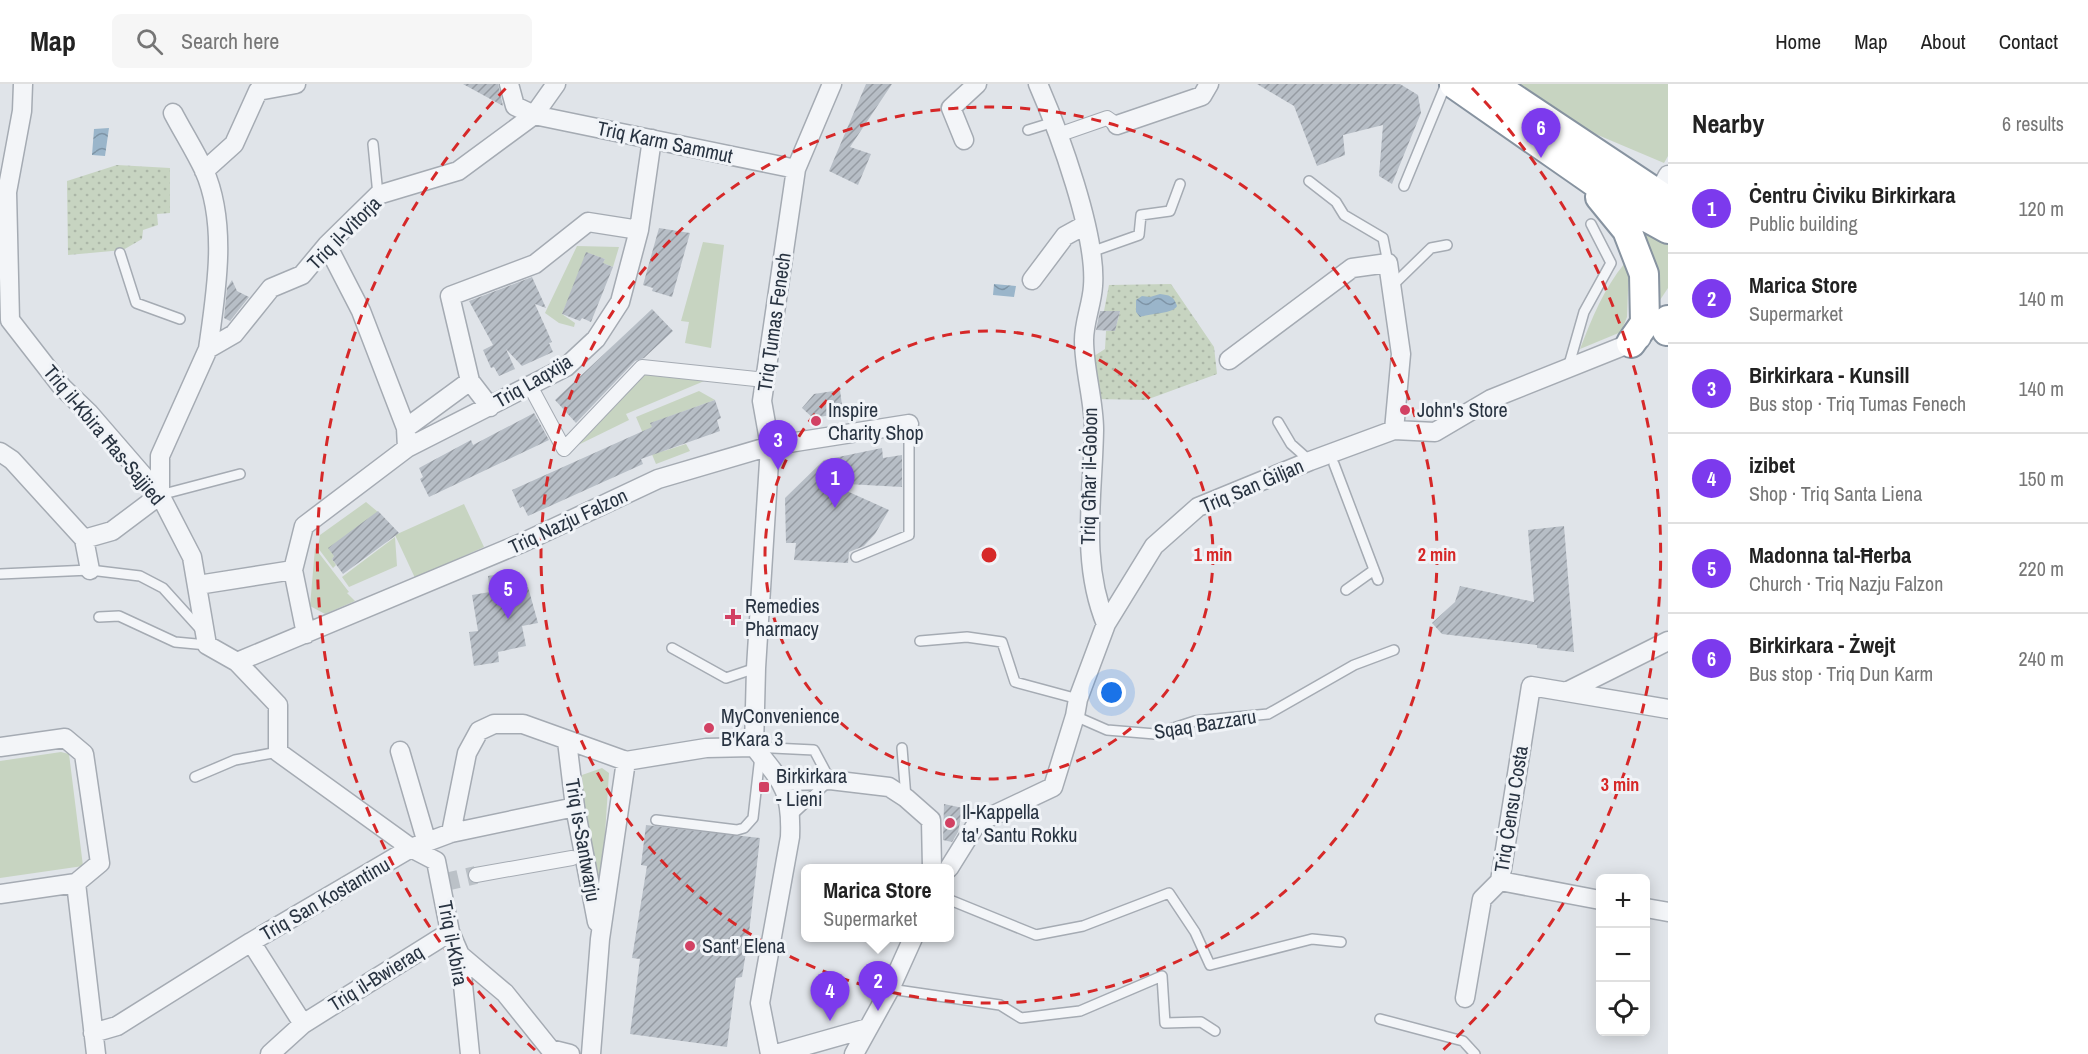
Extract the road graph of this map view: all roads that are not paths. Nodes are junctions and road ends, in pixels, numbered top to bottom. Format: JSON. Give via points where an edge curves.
{"nodes":[{"id":1,"x":23,"y":84,"type":"edge"},
{"id":2,"x":296,"y":84,"type":"edge"},
{"id":3,"x":509,"y":84,"type":"edge"},
{"id":4,"x":556,"y":84,"type":"edge"},
{"id":5,"x":832,"y":84,"type":"edge"},
{"id":6,"x":977,"y":84,"type":"edge"},
{"id":7,"x":1038,"y":84,"type":"edge"},
{"id":8,"x":1209,"y":84,"type":"edge"},
{"id":9,"x":1446,"y":84,"type":"edge"},
{"id":10,"x":1454,"y":84,"type":"edge"},
{"id":11,"x":1492,"y":84,"type":"edge"},
{"id":12,"x":267,"y":87,"type":"edge"},
{"id":13,"x":173,"y":113,"type":"dead end"},
{"id":14,"x":534,"y":115,"type":"junction"},
{"id":15,"x":1117,"y":125,"type":"joint"},
{"id":16,"x":1056,"y":128,"type":"junction"},
{"id":17,"x":1028,"y":130,"type":"dead end"},
{"id":18,"x":652,"y":139,"type":"junction"},
{"id":19,"x":964,"y":140,"type":"dead end"},
{"id":20,"x":373,"y":144,"type":"dead end"},
{"id":21,"x":796,"y":169,"type":"junction"},
{"id":22,"x":1577,"y":169,"type":"junction"},
{"id":23,"x":204,"y":171,"type":"junction"},
{"id":24,"x":1309,"y":181,"type":"dead end"},
{"id":25,"x":1180,"y":184,"type":"dead end"},
{"id":26,"x":1404,"y":186,"type":"dead end"},
{"id":27,"x":1664,"y":190,"type":"edge"},
{"id":28,"x":3,"y":192,"type":"edge"},
{"id":29,"x":378,"y":195,"type":"junction"},
{"id":30,"x":1591,"y":224,"type":"dead end"},
{"id":31,"x":1085,"y":225,"type":"junction"},
{"id":32,"x":1668,"y":228,"type":"edge"},
{"id":33,"x":639,"y":230,"type":"junction"},
{"id":34,"x":327,"y":245,"type":"junction"},
{"id":35,"x":1447,"y":245,"type":"dead end"},
{"id":36,"x":1091,"y":252,"type":"junction"},
{"id":37,"x":120,"y":253,"type":"dead end"},
{"id":38,"x":1388,"y":263,"type":"junction"},
{"id":39,"x":1032,"y":280,"type":"dead end"},
{"id":40,"x":1391,"y":286,"type":"junction"},
{"id":41,"x":180,"y":319,"type":"dead end"},
{"id":42,"x":5,"y":323,"type":"edge"},
{"id":43,"x":1668,"y":327,"type":"edge"},
{"id":44,"x":1631,"y":343,"type":"junction"},
{"id":45,"x":208,"y":349,"type":"junction"},
{"id":46,"x":1229,"y":360,"type":"dead end"},
{"id":47,"x":1568,"y":370,"type":"junction"},
{"id":48,"x":765,"y":380,"type":"junction"},
{"id":49,"x":470,"y":381,"type":"junction"},
{"id":50,"x":530,"y":384,"type":"junction"},
{"id":51,"x":490,"y":407,"type":"junction"},
{"id":52,"x":1278,"y":422,"type":"dead end"},
{"id":53,"x":909,"y":424,"type":"joint"},
{"id":54,"x":406,"y":428,"type":"junction"},
{"id":55,"x":1394,"y":430,"type":"junction"},
{"id":56,"x":770,"y":446,"type":"junction"},
{"id":57,"x":407,"y":448,"type":"junction"},
{"id":58,"x":0,"y":452,"type":"edge"},
{"id":59,"x":1310,"y":460,"type":"junction"},
{"id":60,"x":1334,"y":464,"type":"dead end"},
{"id":61,"x":240,"y":474,"type":"dead end"},
{"id":62,"x":160,"y":495,"type":"junction"},
{"id":63,"x":84,"y":539,"type":"junction"},
{"id":64,"x":856,"y":557,"type":"dead end"},
{"id":65,"x":90,"y":570,"type":"junction"},
{"id":66,"x":292,"y":570,"type":"junction"},
{"id":67,"x":1374,"y":570,"type":"junction"},
{"id":68,"x":0,"y":574,"type":"edge"},
{"id":69,"x":1378,"y":580,"type":"dead end"},
{"id":70,"x":198,"y":585,"type":"junction"},
{"id":71,"x":1346,"y":590,"type":"dead end"},
{"id":72,"x":99,"y":616,"type":"dead end"},
{"id":73,"x":1106,"y":624,"type":"junction"},
{"id":74,"x":306,"y":634,"type":"junction"},
{"id":75,"x":205,"y":639,"type":"junction"},
{"id":76,"x":920,"y":641,"type":"dead end"},
{"id":77,"x":1667,"y":641,"type":"edge"},
{"id":78,"x":672,"y":648,"type":"dead end"},
{"id":79,"x":1394,"y":650,"type":"dead end"},
{"id":80,"x":237,"y":662,"type":"junction"},
{"id":81,"x":756,"y":668,"type":"junction"},
{"id":82,"x":1568,"y":691,"type":"junction"},
{"id":83,"x":1077,"y":707,"type":"junction"},
{"id":84,"x":1668,"y":709,"type":"edge"},
{"id":85,"x":567,"y":741,"type":"junction"},
{"id":86,"x":0,"y":747,"type":"edge"},
{"id":87,"x":902,"y":748,"type":"dead end"},
{"id":88,"x":400,"y":751,"type":"dead end"},
{"id":89,"x":757,"y":751,"type":"junction"},
{"id":90,"x":278,"y":752,"type":"junction"},
{"id":91,"x":626,"y":761,"type":"junction"},
{"id":92,"x":195,"y":777,"type":"dead end"},
{"id":93,"x":830,"y":780,"type":"junction"},
{"id":94,"x":782,"y":781,"type":"junction"},
{"id":95,"x":906,"y":798,"type":"junction"},
{"id":96,"x":575,"y":807,"type":"junction"},
{"id":97,"x":791,"y":816,"type":"junction"},
{"id":98,"x":656,"y":820,"type":"dead end"},
{"id":99,"x":451,"y":833,"type":"junction"},
{"id":100,"x":419,"y":846,"type":"junction"},
{"id":101,"x":572,"y":858,"type":"dead end"},
{"id":102,"x":932,"y":864,"type":"edge"},
{"id":103,"x":951,"y":864,"type":"edge"},
{"id":104,"x":476,"y":875,"type":"tunnel mouth"},
{"id":105,"x":1500,"y":881,"type":"junction"},
{"id":106,"x":76,"y":884,"type":"junction"},
{"id":107,"x":0,"y":894,"type":"edge"},
{"id":108,"x":1596,"y":899,"type":"edge"},
{"id":109,"x":954,"y":902,"type":"edge"},
{"id":110,"x":1650,"y":909,"type":"edge"},
{"id":111,"x":1668,"y":912,"type":"edge"},
{"id":112,"x":450,"y":932,"type":"junction"},
{"id":113,"x":600,"y":939,"type":"junction"},
{"id":114,"x":251,"y":942,"type":"junction"},
{"id":115,"x":911,"y":942,"type":"edge"},
{"id":116,"x":1341,"y":942,"type":"dead end"},
{"id":117,"x":460,"y":955,"type":"junction"},
{"id":118,"x":890,"y":989,"type":"junction"},
{"id":119,"x":1465,"y":998,"type":"dead end"},
{"id":120,"x":1380,"y":1019,"type":"dead end"},
{"id":121,"x":303,"y":1024,"type":"junction"},
{"id":122,"x":867,"y":1028,"type":"junction"},
{"id":123,"x":1215,"y":1031,"type":"dead end"},
{"id":124,"x":93,"y":1033,"type":"junction"},
{"id":125,"x":96,"y":1054,"type":"edge"},
{"id":126,"x":109,"y":1054,"type":"edge"},
{"id":127,"x":270,"y":1054,"type":"edge"},
{"id":128,"x":470,"y":1054,"type":"edge"},
{"id":129,"x":570,"y":1054,"type":"edge"},
{"id":130,"x":591,"y":1054,"type":"edge"},
{"id":131,"x":771,"y":1054,"type":"edge"},
{"id":132,"x":776,"y":1054,"type":"edge"},
{"id":133,"x":854,"y":1054,"type":"edge"},
{"id":134,"x":1474,"y":1054,"type":"edge"}],
"edges":[{"from":1,"to":28,"type":"street","via":[[22,111]]},
{"from":2,"to":12,"type":"street"},
{"from":3,"to":14,"type":"street","via":[[515,106]]},
{"from":4,"to":14,"type":"street","name":"Triq il-Vitorja"},
{"from":5,"to":21,"type":"street","name":"Triq Tumas Fenech"},
{"from":6,"to":19,"type":"street","via":[[951,108]]},
{"from":7,"to":16,"type":"street","name":"Triq Għar il-Ġobon"},
{"from":8,"to":15,"type":"street","via":[[1202,96]]},
{"from":9,"to":26,"type":"lane"},
{"from":10,"to":22,"type":"highway"},
{"from":11,"to":27,"type":"highway"},
{"from":12,"to":23,"type":"street","via":[[258,91],[234,144]]},
{"from":13,"to":23,"type":"street"},
{"from":14,"to":18,"type":"street","name":"Triq Karm Sammut"},
{"from":14,"to":29,"type":"street","name":"Triq il-Vitorja","via":[[458,171]]},
{"from":15,"to":16,"type":"street","via":[[1107,118]]},
{"from":16,"to":17,"type":"lane"},
{"from":16,"to":31,"type":"street","name":"Triq Għar il-Ġobon"},
{"from":18,"to":21,"type":"street","name":"Triq Karm Sammut"},
{"from":18,"to":33,"type":"street","name":"Triq Laqxija"},
{"from":20,"to":29,"type":"lane"},
{"from":21,"to":48,"type":"street","name":"Triq Tumas Fenech"},
{"from":22,"to":32,"type":"highway","via":[[1639,213]]},
{"from":22,"to":44,"type":"highway","via":[[1627,230],[1644,274],[1645,323]]},
{"from":23,"to":45,"type":"street","via":[[214,203],[219,258]]},
{"from":24,"to":38,"type":"lane","via":[[1336,202],[1344,215],[1383,238]]},
{"from":25,"to":36,"type":"lane","via":[[1170,211],[1142,215],[1139,235]]},
{"from":28,"to":42,"type":"street"},
{"from":29,"to":34,"type":"street","name":"Triq il-Vitorja"},
{"from":30,"to":47,"type":"lane","via":[[1611,263],[1584,312]]},
{"from":31,"to":36,"type":"street","name":"Triq Għar il-Ġobon"},
{"from":31,"to":39,"type":"street","via":[[1065,236]]},
{"from":33,"to":49,"type":"street","via":[[588,222],[535,264],[450,296]]},
{"from":33,"to":50,"type":"street","name":"Triq Laqxija","via":[[620,302],[596,339],[566,367]]},
{"from":34,"to":45,"type":"street","name":"Triq il-Vitorja","via":[[302,275],[271,288],[234,334]]},
{"from":34,"to":54,"type":"street","via":[[361,311]]},
{"from":35,"to":40,"type":"lane","via":[[1431,248]]},
{"from":36,"to":73,"type":"street","name":"Triq Għar il-Ġobon","via":[[1094,285],[1084,338],[1094,428],[1088,556],[1096,601]]},
{"from":37,"to":41,"type":"lane","via":[[136,303]]},
{"from":38,"to":40,"type":"street"},
{"from":38,"to":46,"type":"street","via":[[1352,268]]},
{"from":40,"to":55,"type":"street","via":[[1401,354]]},
{"from":42,"to":62,"type":"street","name":"Triq il-Kbira Ħas-Sajjied"},
{"from":43,"to":44,"type":"street","name":"Triq San Ġiljan"},
{"from":44,"to":47,"type":"street","name":"Triq San Ġiljan"},
{"from":45,"to":62,"type":"street","via":[[160,456]]},
{"from":47,"to":55,"type":"street","name":"Triq San Ġiljan","via":[[1491,399],[1435,432]]},
{"from":48,"to":50,"type":"street","via":[[642,367],[564,449]]},
{"from":48,"to":56,"type":"street","name":"Triq Tumas Fenech","via":[[762,401]]},
{"from":49,"to":51,"type":"street"},
{"from":49,"to":54,"type":"street","name":"Triq Laqxija"},
{"from":50,"to":51,"type":"street","name":"Triq Laqxija"},
{"from":51,"to":57,"type":"street","name":"Triq Laqxija"},
{"from":52,"to":59,"type":"lane","via":[[1291,444]]},
{"from":53,"to":56,"type":"street","name":"Triq Nazju Falzon"},
{"from":53,"to":64,"type":"lane","via":[[909,535]]},
{"from":54,"to":57,"type":"street"},
{"from":55,"to":59,"type":"street","name":"Triq San Ġiljan"},
{"from":56,"to":74,"type":"street","name":"Triq Nazju Falzon","via":[[658,479],[524,542]]},
{"from":56,"to":81,"type":"street","name":"Triq Tumas Fenech"},
{"from":57,"to":66,"type":"street","name":"Triq Laqxija","via":[[304,526]]},
{"from":58,"to":63,"type":"street","via":[[12,460]]},
{"from":59,"to":73,"type":"street","name":"Triq San Ġiljan","via":[[1198,507],[1154,546]]},
{"from":60,"to":67,"type":"lane"},
{"from":61,"to":62,"type":"lane"},
{"from":62,"to":63,"type":"street","via":[[112,531]]},
{"from":62,"to":70,"type":"street","name":"Triq il-Kbira Ħas-Sajjied","via":[[192,557]]},
{"from":63,"to":65,"type":"street"},
{"from":65,"to":68,"type":"lane"},
{"from":65,"to":75,"type":"lane","via":[[140,576],[163,588]]},
{"from":66,"to":70,"type":"street"},
{"from":66,"to":74,"type":"street","name":"Triq Laqxija"},
{"from":67,"to":69,"type":"lane"},
{"from":67,"to":71,"type":"lane"},
{"from":70,"to":75,"type":"street","name":"Triq il-Kbira Ħas-Sajjied"},
{"from":72,"to":75,"type":"lane","via":[[119,616],[176,642]]},
{"from":73,"to":83,"type":"street","name":"Triq San Ġiljan"},
{"from":74,"to":80,"type":"street","name":"Triq Nazju Falzon"},
{"from":75,"to":80,"type":"street"},
{"from":76,"to":83,"type":"lane","name":"Sqaq Bazzaru","via":[[967,636],[1002,642],[1015,682]]},
{"from":77,"to":82,"type":"street"},
{"from":78,"to":81,"type":"lane","via":[[726,678]]},
{"from":79,"to":83,"type":"lane","name":"Sqaq Bazzaru","via":[[1354,664],[1268,714],[1195,722],[1155,734],[1107,730]]},
{"from":80,"to":90,"type":"street","via":[[278,705]]},
{"from":81,"to":89,"type":"street","name":"Triq Tumas Fenech"},
{"from":82,"to":84,"type":"street"},
{"from":82,"to":105,"type":"street","name":"Triq Ċensu Costa","via":[[1531,686]]},
{"from":83,"to":103,"type":"street","name":"Triq San Ġiljan","via":[[1053,787],[977,823]]},
{"from":85,"to":91,"type":"street"},
{"from":85,"to":96,"type":"street","name":"Triq is-Santwarju"},
{"from":85,"to":99,"type":"street","via":[[523,724],[494,724],[479,731],[467,753]]},
{"from":86,"to":106,"type":"street","via":[[65,738],[84,754],[100,863]]},
{"from":87,"to":95,"type":"lane"},
{"from":88,"to":100,"type":"street"},
{"from":89,"to":91,"type":"street","via":[[706,748]]},
{"from":89,"to":93,"type":"lane","via":[[814,750]]},
{"from":89,"to":94,"type":"street"},
{"from":89,"to":98,"type":"lane","via":[[753,818],[744,828]]},
{"from":90,"to":92,"type":"lane","via":[[235,759]]},
{"from":90,"to":100,"type":"street"},
{"from":91,"to":113,"type":"street","name":"Triq is-Santwarju"},
{"from":93,"to":94,"type":"street"},
{"from":93,"to":95,"type":"street","via":[[889,787]]},
{"from":93,"to":97,"type":"lane"},
{"from":94,"to":97,"type":"street"},
{"from":95,"to":102,"type":"street","via":[[931,820]]},
{"from":96,"to":99,"type":"street","name":"Triq San Kostantinu"},
{"from":96,"to":113,"type":"street","name":"Triq is-Santwarju"},
{"from":97,"to":131,"type":"street","via":[[760,1004]]},
{"from":99,"to":100,"type":"street","name":"Triq San Kostantinu"},
{"from":100,"to":112,"type":"street","name":"Triq il-Kbira","via":[[436,861]]},
{"from":100,"to":114,"type":"street","name":"Triq San Kostantinu"},
{"from":101,"to":104,"type":"street"},
{"from":105,"to":108,"type":"street"},
{"from":105,"to":119,"type":"street","name":"Triq Ċensu Costa","via":[[1482,898]]},
{"from":106,"to":107,"type":"street"},
{"from":106,"to":124,"type":"street"},
{"from":109,"to":116,"type":"lane","via":[[1036,935],[1083,926],[1169,893],[1195,932],[1210,965],[1312,939]]},
{"from":110,"to":111,"type":"street"},
{"from":112,"to":117,"type":"street","name":"Triq il-Kbira"},
{"from":112,"to":121,"type":"street","name":"Triq il-Bwieraq"},
{"from":113,"to":130,"type":"street","name":"Triq is-Santwarju"},
{"from":114,"to":121,"type":"street"},
{"from":114,"to":124,"type":"street","name":"Triq San Kostantinu","via":[[117,1026]]},
{"from":115,"to":118,"type":"street"},
{"from":117,"to":128,"type":"street","name":"Triq il-Kbira"},
{"from":117,"to":129,"type":"street","via":[[505,993],[550,1049]]},
{"from":118,"to":122,"type":"street"},
{"from":118,"to":123,"type":"lane","via":[[1000,1005],[1021,1018],[1080,1011],[1162,976],[1165,1023],[1201,1022]]},
{"from":120,"to":134,"type":"lane","via":[[1463,1041]]},
{"from":121,"to":127,"type":"street","name":"Triq il-Bwieraq"},
{"from":122,"to":132,"type":"street"},
{"from":122,"to":133,"type":"street"},
{"from":124,"to":125,"type":"street"},
{"from":124,"to":126,"type":"street"}]}
